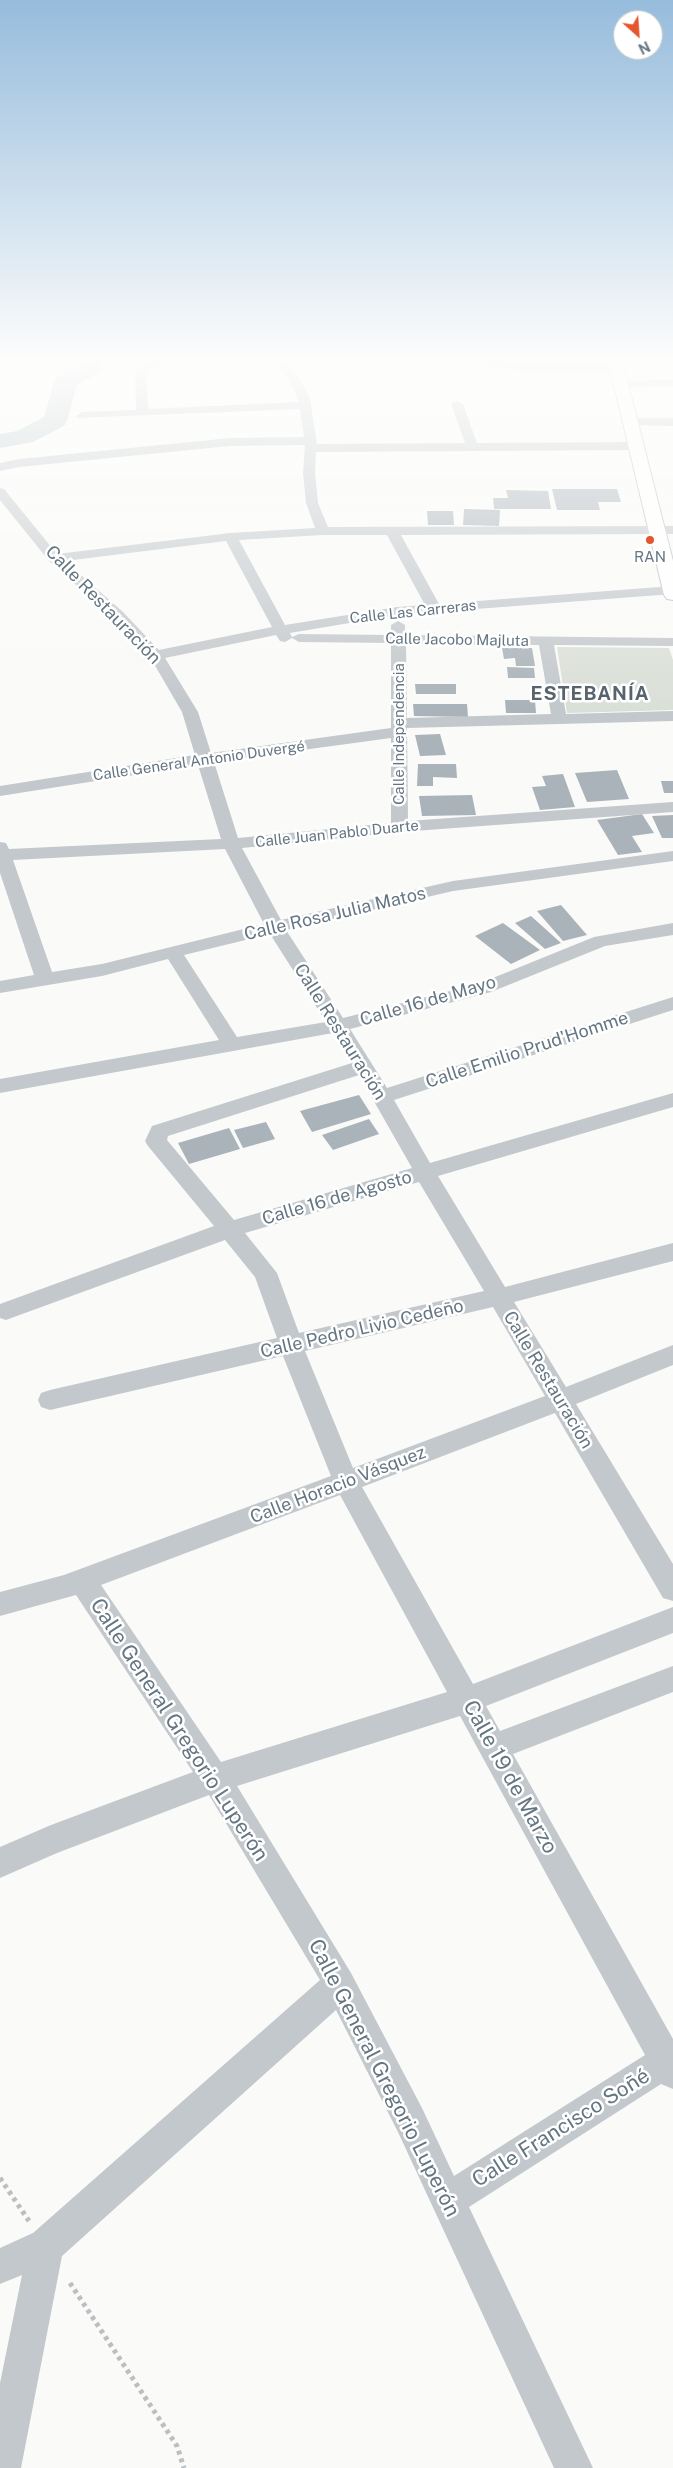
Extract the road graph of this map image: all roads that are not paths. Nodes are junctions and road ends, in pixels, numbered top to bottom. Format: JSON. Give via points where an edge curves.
{"nodes":[{"id":1,"x":309,"y":475,"type":"edge"},
{"id":2,"x":643,"y":475,"type":"edge"},
{"id":3,"x":0,"y":492,"type":"edge"},
{"id":4,"x":657,"y":530,"type":"junction"},
{"id":5,"x":673,"y":530,"type":"edge"},
{"id":6,"x":323,"y":531,"type":"junction"},
{"id":7,"x":392,"y":531,"type":"junction"},
{"id":8,"x":230,"y":537,"type":"junction"},
{"id":9,"x":54,"y":558,"type":"junction"},
{"id":10,"x":672,"y":592,"type":"edge"},
{"id":11,"x":434,"y":608,"type":"junction"},
{"id":12,"x":397,"y":611,"type":"junction"},
{"id":13,"x":283,"y":634,"type":"junction"},
{"id":14,"x":399,"y":639,"type":"junction"},
{"id":15,"x":546,"y":641,"type":"junction"},
{"id":16,"x":673,"y":642,"type":"edge"},
{"id":17,"x":156,"y":655,"type":"junction"},
{"id":18,"x":673,"y":716,"type":"edge"},
{"id":19,"x":560,"y":718,"type":"junction"},
{"id":20,"x":399,"y":728,"type":"junction"},
{"id":21,"x":204,"y":759,"type":"junction"},
{"id":22,"x":0,"y":791,"type":"edge"},
{"id":23,"x":673,"y":807,"type":"edge"},
{"id":24,"x":400,"y":827,"type":"junction"},
{"id":25,"x":231,"y":844,"type":"junction"},
{"id":26,"x":0,"y":852,"type":"edge"},
{"id":27,"x":673,"y":856,"type":"edge"},
{"id":28,"x":275,"y":927,"type":"junction"},
{"id":29,"x":673,"y":929,"type":"edge"},
{"id":30,"x":173,"y":952,"type":"junction"},
{"id":31,"x":45,"y":980,"type":"junction"},
{"id":32,"x":0,"y":987,"type":"edge"},
{"id":33,"x":673,"y":1003,"type":"edge"},
{"id":34,"x":337,"y":1026,"type":"junction"},
{"id":35,"x":231,"y":1044,"type":"junction"},
{"id":36,"x":364,"y":1066,"type":"junction"},
{"id":37,"x":0,"y":1086,"type":"edge"},
{"id":38,"x":380,"y":1097,"type":"junction"},
{"id":39,"x":673,"y":1100,"type":"edge"},
{"id":40,"x":425,"y":1173,"type":"junction"},
{"id":41,"x":230,"y":1229,"type":"junction"},
{"id":42,"x":673,"y":1252,"type":"edge"},
{"id":43,"x":499,"y":1297,"type":"junction"},
{"id":44,"x":6,"y":1311,"type":"dead end"},
{"id":45,"x":291,"y":1345,"type":"junction"},
{"id":46,"x":673,"y":1355,"type":"edge"},
{"id":47,"x":50,"y":1400,"type":"dead end"},
{"id":48,"x":561,"y":1400,"type":"junction"},
{"id":49,"x":346,"y":1482,"type":"junction"},
{"id":50,"x":82,"y":1580,"type":"junction"},
{"id":51,"x":673,"y":1589,"type":"edge"},
{"id":52,"x":0,"y":1604,"type":"edge"},
{"id":53,"x":673,"y":1620,"type":"edge"},
{"id":54,"x":673,"y":1679,"type":"edge"},
{"id":55,"x":467,"y":1700,"type":"junction"},
{"id":56,"x":493,"y":1748,"type":"junction"},
{"id":57,"x":215,"y":1778,"type":"junction"},
{"id":58,"x":0,"y":1863,"type":"edge"},
{"id":59,"x":340,"y":1984,"type":"junction"},
{"id":60,"x":671,"y":2063,"type":"edge"},
{"id":61,"x":448,"y":2200,"type":"junction"},
{"id":62,"x":46,"y":2246,"type":"junction"},
{"id":63,"x":0,"y":2266,"type":"edge"},
{"id":64,"x":2,"y":2468,"type":"edge"},
{"id":65,"x":574,"y":2468,"type":"edge"}],
"edges":[{"from":1,"to":6,"type":"street","via":[[312,503]]},
{"from":2,"to":4,"type":"street"},
{"from":3,"to":9,"type":"street","name":"Calle Restauración"},
{"from":4,"to":5,"type":"street"},
{"from":4,"to":7,"type":"street"},
{"from":4,"to":10,"type":"street"},
{"from":6,"to":7,"type":"street"},
{"from":6,"to":8,"type":"street"},
{"from":7,"to":11,"type":"street"},
{"from":8,"to":9,"type":"street"},
{"from":8,"to":13,"type":"street"},
{"from":9,"to":17,"type":"street","name":"Calle Restauración","via":[[118,615]]},
{"from":10,"to":11,"type":"street","name":"Calle Las Carreras"},
{"from":11,"to":12,"type":"street","name":"Calle Las Carreras"},
{"from":12,"to":13,"type":"street","name":"Calle Las Carreras"},
{"from":12,"to":14,"type":"street","name":"Calle Independencia"},
{"from":13,"to":14,"type":"street","name":"Calle Jacobo Majluta"},
{"from":13,"to":17,"type":"street","name":"Calle Jacobo Majluta","via":[[241,637]]},
{"from":14,"to":15,"type":"street","name":"Calle Jacobo Majluta"},
{"from":14,"to":20,"type":"street","name":"Calle Independencia"},
{"from":15,"to":16,"type":"street","name":"Calle Jacobo Majluta"},
{"from":15,"to":19,"type":"street"},
{"from":17,"to":21,"type":"street","name":"Calle Restauración","via":[[190,712]]},
{"from":18,"to":19,"type":"street","name":"Calle General Antonio Duvergé"},
{"from":19,"to":20,"type":"street","name":"Calle General Antonio Duvergé"},
{"from":20,"to":21,"type":"street","name":"Calle General Antonio Duvergé"},
{"from":20,"to":24,"type":"street","name":"Calle Independencia"},
{"from":21,"to":22,"type":"street","name":"Calle General Antonio Duvergé"},
{"from":21,"to":25,"type":"street","name":"Calle Restauración"},
{"from":23,"to":24,"type":"street","name":"Calle Juan Pablo Duarte"},
{"from":24,"to":25,"type":"street","name":"Calle Juan Pablo Duarte"},
{"from":25,"to":26,"type":"street","name":"Calle Juan Pablo Duarte"},
{"from":25,"to":28,"type":"street","name":"Calle Restauración"},
{"from":26,"to":31,"type":"street"},
{"from":27,"to":28,"type":"street","name":"Calle Rosa Julia Matos","via":[[453,886]]},
{"from":28,"to":30,"type":"street","name":"Calle Rosa Julia Matos"},
{"from":28,"to":34,"type":"street","name":"Calle Restauración"},
{"from":29,"to":34,"type":"street","name":"Calle 16 de Mayo","via":[[601,941],[484,988]]},
{"from":30,"to":31,"type":"street","name":"Calle Rosa Julia Matos"},
{"from":30,"to":35,"type":"street"},
{"from":31,"to":32,"type":"street","name":"Calle Rosa Julia Matos"},
{"from":33,"to":38,"type":"street","name":"Calle Emilio Prud'Homme"},
{"from":34,"to":35,"type":"street","name":"Calle 16 de Mayo"},
{"from":34,"to":36,"type":"street","name":"Calle Restauración"},
{"from":35,"to":37,"type":"street","name":"Calle 16 de Mayo"},
{"from":36,"to":38,"type":"street","name":"Calle Restauración"},
{"from":36,"to":41,"type":"street","name":"Calle 19 de Marzo","via":[[159,1131],[156,1141]]},
{"from":38,"to":40,"type":"street","name":"Calle Restauración"},
{"from":39,"to":40,"type":"street","name":"Calle 16 de Agosto"},
{"from":40,"to":41,"type":"street","name":"Calle 16 de Agosto"},
{"from":40,"to":43,"type":"street","name":"Calle Restauración"},
{"from":41,"to":44,"type":"street","name":"Calle 16 de Agosto"},
{"from":41,"to":45,"type":"street","name":"Calle 19 de Marzo","via":[[265,1273]]},
{"from":42,"to":43,"type":"street","name":"Calle Pedro Livio Cedeño"},
{"from":43,"to":45,"type":"street","name":"Calle Pedro Livio Cedeño"},
{"from":43,"to":48,"type":"street","name":"Calle Restauración"},
{"from":45,"to":47,"type":"street","name":"Calle Pedro Livio Cedeño"},
{"from":45,"to":49,"type":"street","name":"Calle 19 de Marzo"},
{"from":46,"to":48,"type":"street","name":"Calle Horacio Vásquez"},
{"from":48,"to":49,"type":"street","name":"Calle Horacio Vásquez"},
{"from":48,"to":51,"type":"street","name":"Calle Restauración"},
{"from":49,"to":50,"type":"street","name":"Calle Horacio Vásquez"},
{"from":49,"to":55,"type":"street","name":"Calle 19 de Marzo"},
{"from":50,"to":52,"type":"street","name":"Calle Horacio Vásquez"},
{"from":50,"to":57,"type":"street","name":"Calle General Gregorio Luperón"},
{"from":53,"to":55,"type":"street"},
{"from":54,"to":56,"type":"street"},
{"from":55,"to":56,"type":"street","name":"Calle 19 de Marzo"},
{"from":55,"to":57,"type":"street"},
{"from":56,"to":60,"type":"street","name":"Calle 19 de Marzo"},
{"from":57,"to":58,"type":"street","via":[[50,1840]]},
{"from":57,"to":59,"type":"street","name":"Calle General Gregorio Luperón"},
{"from":59,"to":61,"type":"street","name":"Calle General Gregorio Luperón"},
{"from":59,"to":62,"type":"street"},
{"from":60,"to":61,"type":"street","name":"Calle Francisco Soñé"},
{"from":61,"to":65,"type":"street","name":"Calle General Gregorio Luperón"},
{"from":62,"to":63,"type":"street"},
{"from":62,"to":64,"type":"street"}]}
